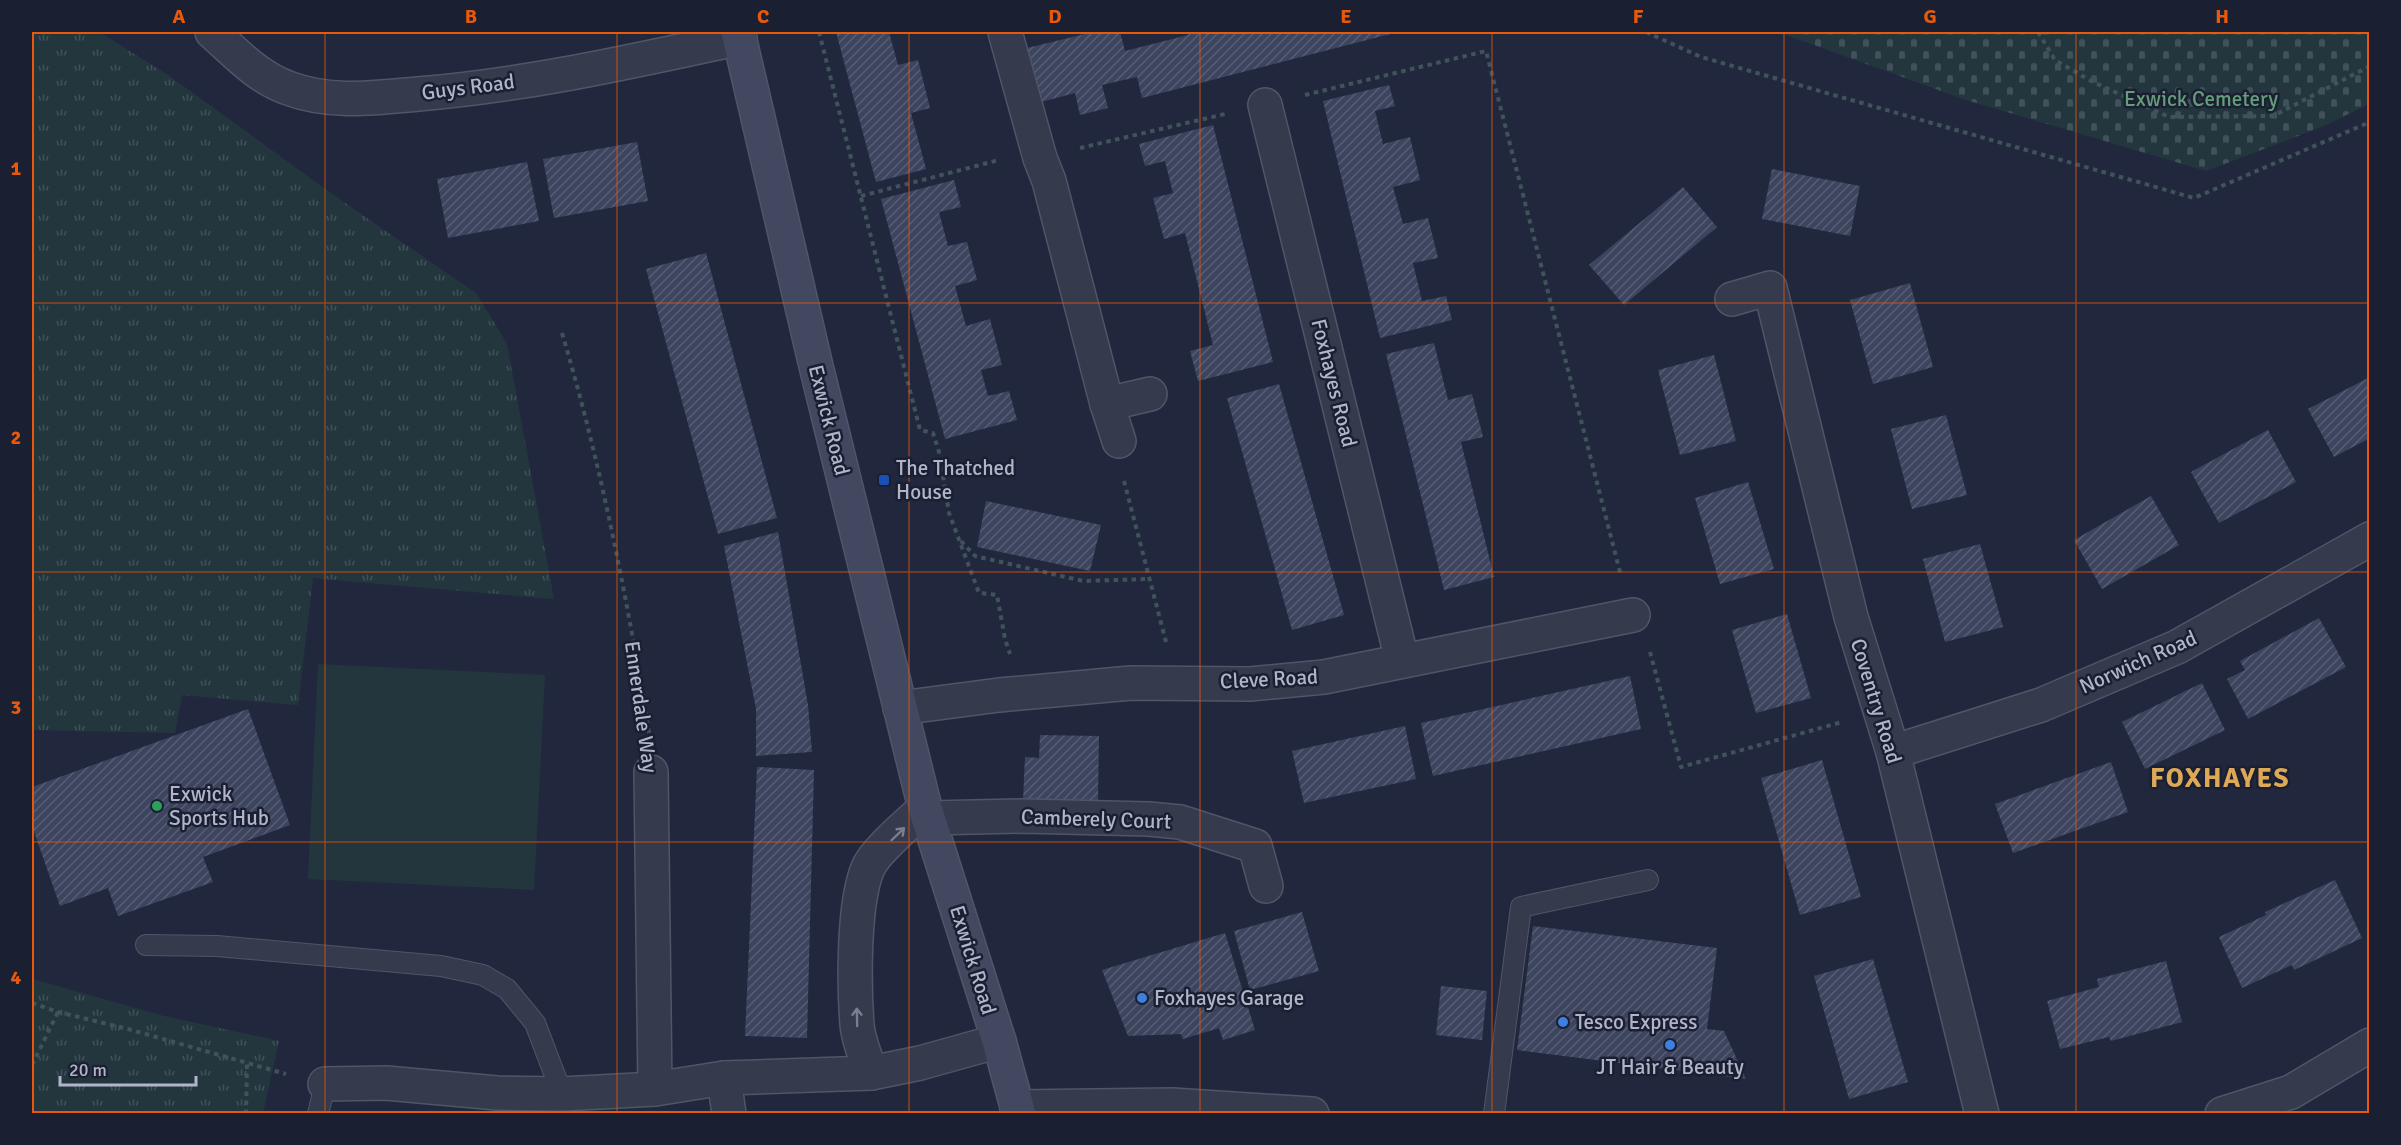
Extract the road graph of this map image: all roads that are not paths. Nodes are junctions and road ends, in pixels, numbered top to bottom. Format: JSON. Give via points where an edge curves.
{"nodes":[{"id":1,"x":212,"y":32,"type":"edge"},
{"id":2,"x":1005,"y":32,"type":"edge"},
{"id":3,"x":739,"y":35,"type":"edge"},
{"id":4,"x":1265,"y":105,"type":"road end"},
{"id":5,"x":1732,"y":299,"type":"dead end"},
{"id":6,"x":1150,"y":394,"type":"dead end"},
{"id":7,"x":1107,"y":404,"type":"junction"},
{"id":8,"x":1119,"y":441,"type":"road end"},
{"id":9,"x":2370,"y":539,"type":"edge"},
{"id":10,"x":1633,"y":615,"type":"road end"},
{"id":11,"x":1402,"y":660,"type":"junction"},
{"id":12,"x":900,"y":708,"type":"junction"},
{"id":13,"x":1893,"y":752,"type":"junction"},
{"id":14,"x":651,"y":772,"type":"road end"},
{"id":15,"x":927,"y":813,"type":"junction"},
{"id":16,"x":1648,"y":880,"type":"dead end"},
{"id":17,"x":1266,"y":886,"type":"dead end"},
{"id":18,"x":146,"y":945,"type":"dead end"},
{"id":19,"x":999,"y":1041,"type":"junction"},
{"id":20,"x":2370,"y":1045,"type":"edge"},
{"id":21,"x":871,"y":1073,"type":"junction"},
{"id":22,"x":724,"y":1078,"type":"junction"},
{"id":23,"x":655,"y":1089,"type":"junction"},
{"id":24,"x":562,"y":1094,"type":"junction"},
{"id":25,"x":322,"y":1099,"type":"edge"},
{"id":26,"x":2296,"y":1102,"type":"edge"},
{"id":27,"x":1173,"y":1109,"type":"edge"},
{"id":28,"x":1018,"y":1110,"type":"edge"},
{"id":29,"x":729,"y":1113,"type":"edge"},
{"id":30,"x":1312,"y":1113,"type":"edge"},
{"id":31,"x":1494,"y":1113,"type":"edge"},
{"id":32,"x":1982,"y":1113,"type":"edge"},
{"id":33,"x":2222,"y":1113,"type":"edge"}],
"edges":[{"from":1,"to":3,"type":"street","name":"Guys Road","via":[[255,72],[287,88],[329,99],[454,91],[600,68]]},
{"from":2,"to":7,"type":"street","via":[[1049,181]]},
{"from":3,"to":12,"type":"street","name":"Exwick Road"},
{"from":4,"to":11,"type":"street","name":"Foxhayes Road"},
{"from":5,"to":13,"type":"street","name":"Coventry Road","via":[[1784,285],[1851,617]]},
{"from":6,"to":7,"type":"street"},
{"from":7,"to":8,"type":"street"},
{"from":9,"to":13,"type":"street","name":"Norwich Road","via":[[2177,647],[2041,705]]},
{"from":10,"to":11,"type":"street","name":"Cleve Road"},
{"from":11,"to":12,"type":"street","name":"Cleve Road","via":[[1284,682],[1131,683]]},
{"from":12,"to":15,"type":"street","name":"Exwick Road"},
{"from":13,"to":32,"type":"street","name":"Coventry Road"},
{"from":14,"to":23,"type":"street","name":"Ennerdale Way"},
{"from":15,"to":17,"type":"street","name":"Camberely Court","via":[[1180,822],[1255,846]]},
{"from":15,"to":19,"type":"street","name":"Exwick Road"},
{"from":21,"to":15,"type":"street","one_way":true,"via":[[857,1026],[856,939],[861,894],[868,866],[891,841]]},
{"from":16,"to":31,"type":"lane","via":[[1521,907]]},
{"from":18,"to":24,"type":"lane","via":[[217,946],[441,966],[483,975],[507,989],[535,1023]]},
{"from":19,"to":21,"type":"street"},
{"from":19,"to":28,"type":"street","name":"Exwick Road"},
{"from":20,"to":26,"type":"street"},
{"from":21,"to":22,"type":"street"},
{"from":22,"to":23,"type":"street"},
{"from":22,"to":29,"type":"street"},
{"from":23,"to":24,"type":"street"},
{"from":24,"to":25,"type":"street","via":[[497,1093],[386,1083]]},
{"from":26,"to":33,"type":"street"},
{"from":27,"to":28,"type":"street"},
{"from":27,"to":30,"type":"street"}]}
